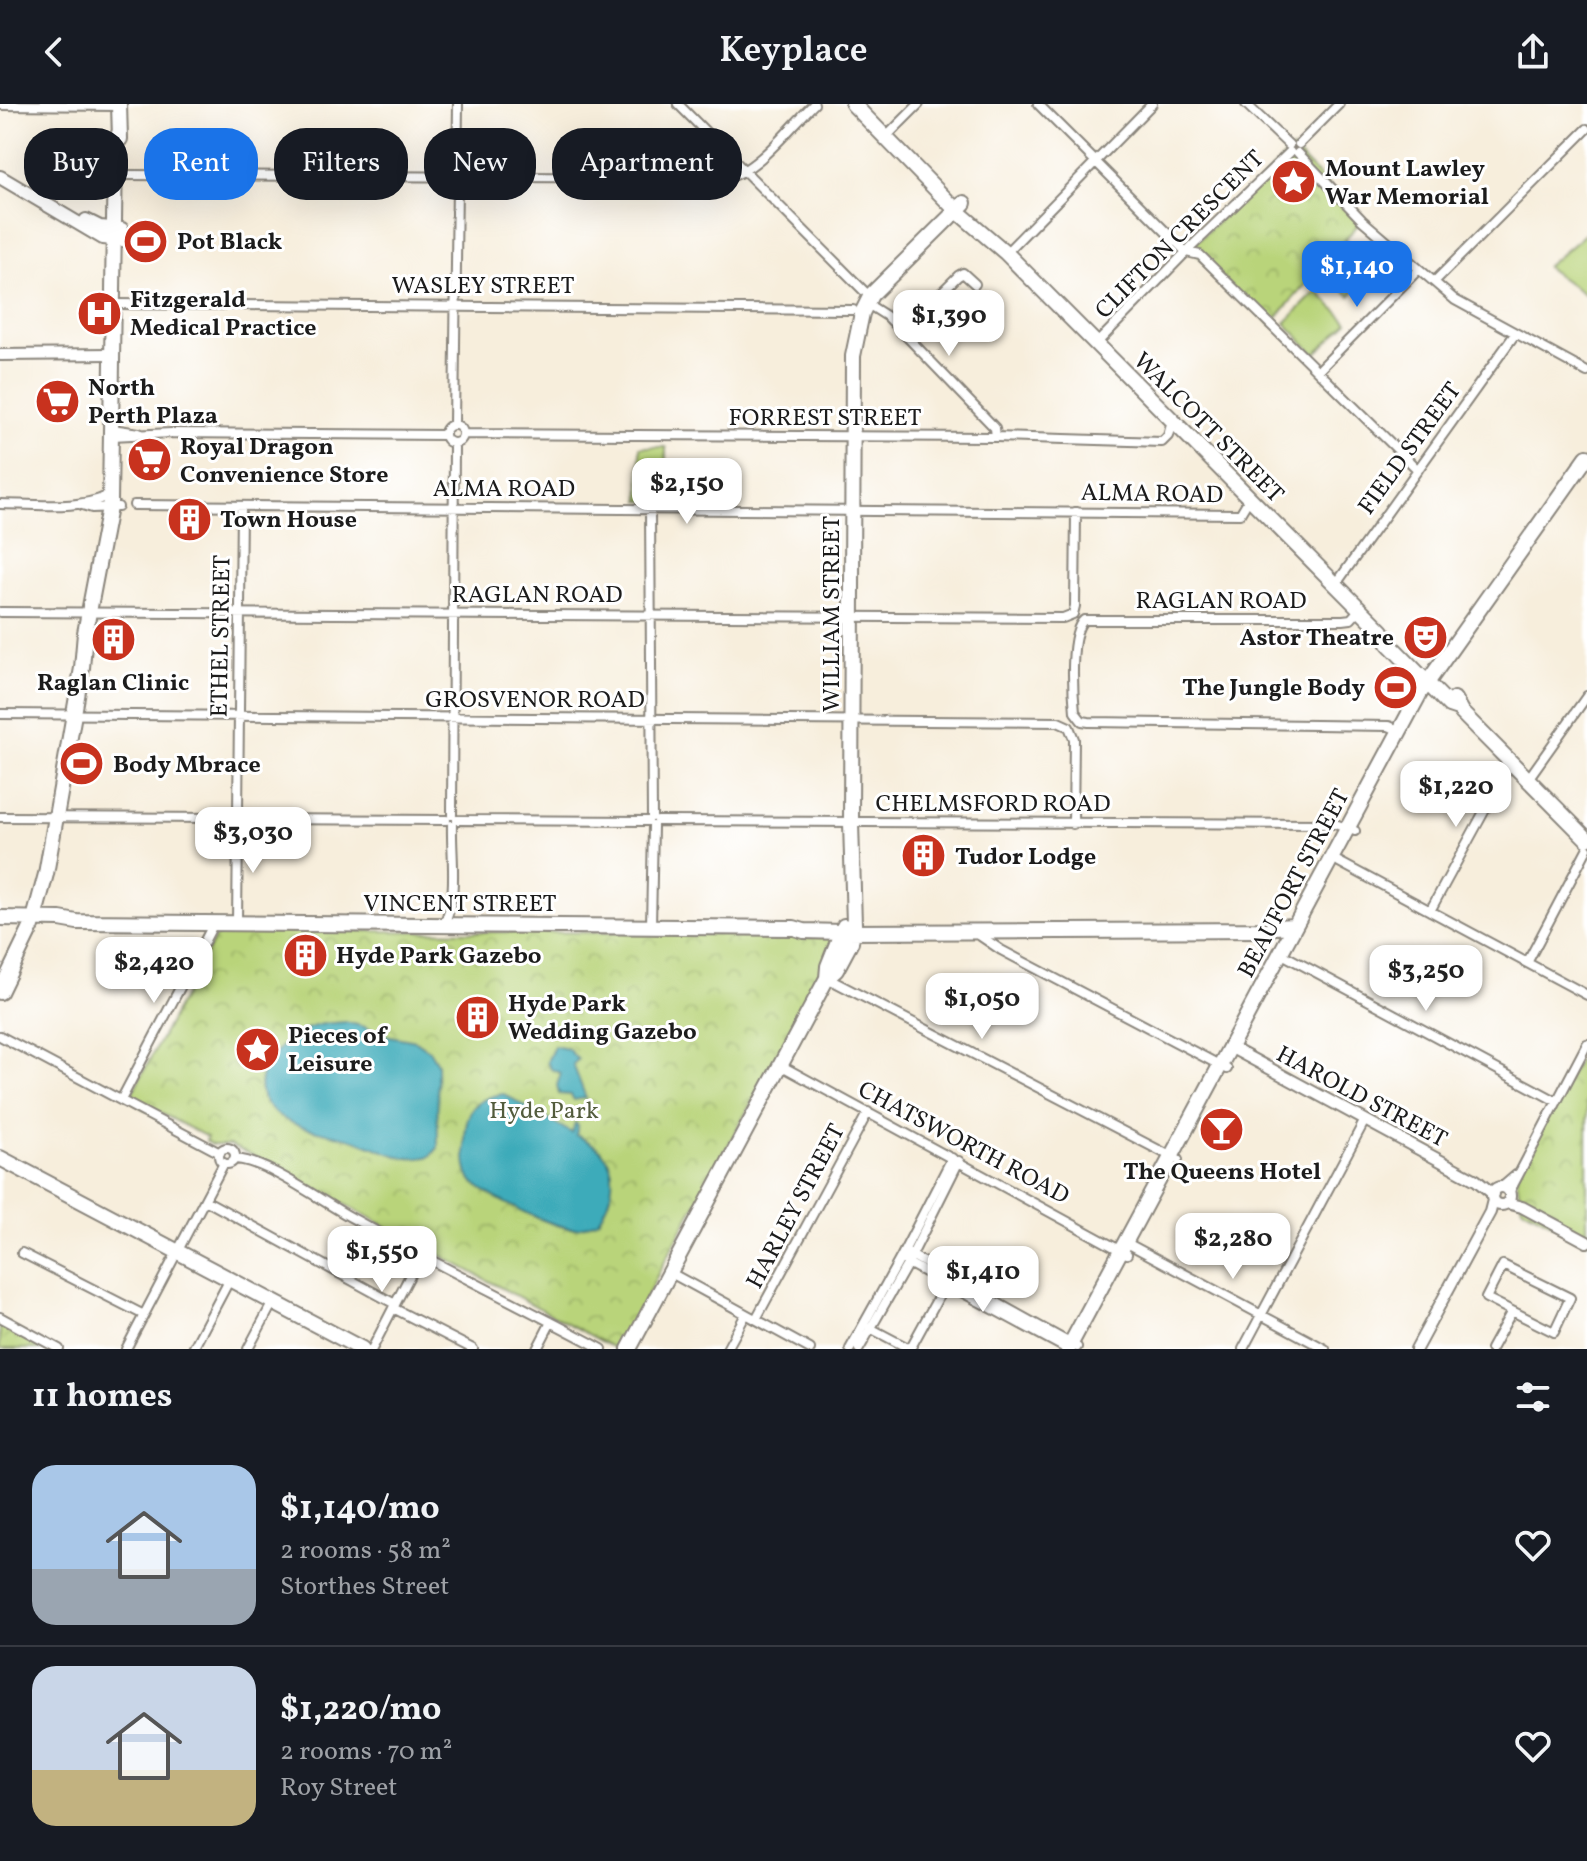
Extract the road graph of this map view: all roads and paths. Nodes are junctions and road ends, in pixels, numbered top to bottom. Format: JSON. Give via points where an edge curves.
{"nodes":[{"id":1,"x":458,"y":104,"type":"edge"},
{"id":2,"x":678,"y":104,"type":"edge"},
{"id":3,"x":814,"y":104,"type":"edge"},
{"id":4,"x":853,"y":104,"type":"edge"},
{"id":5,"x":864,"y":104,"type":"edge"},
{"id":6,"x":919,"y":104,"type":"edge"},
{"id":7,"x":1038,"y":104,"type":"edge"},
{"id":8,"x":1152,"y":104,"type":"edge"},
{"id":9,"x":1246,"y":104,"type":"edge"},
{"id":10,"x":1339,"y":104,"type":"edge"},
{"id":11,"x":0,"y":105,"type":"edge"},
{"id":12,"x":119,"y":105,"type":"edge"},
{"id":13,"x":119,"y":128,"type":"edge"},
{"id":14,"x":458,"y":128,"type":"edge"},
{"id":15,"x":1587,"y":129,"type":"edge"},
{"id":16,"x":889,"y":134,"type":"junction"},
{"id":17,"x":1294,"y":148,"type":"junction"},
{"id":18,"x":1095,"y":162,"type":"junction"},
{"id":19,"x":0,"y":170,"type":"edge"},
{"id":20,"x":744,"y":171,"type":"junction"},
{"id":21,"x":128,"y":175,"type":"edge"},
{"id":22,"x":424,"y":176,"type":"edge"},
{"id":23,"x":0,"y":177,"type":"edge"},
{"id":24,"x":536,"y":177,"type":"edge"},
{"id":25,"x":117,"y":200,"type":"edge"},
{"id":26,"x":120,"y":200,"type":"edge"},
{"id":27,"x":457,"y":200,"type":"edge"},
{"id":28,"x":958,"y":204,"type":"junction"},
{"id":29,"x":118,"y":234,"type":"junction"},
{"id":30,"x":1186,"y":252,"type":"junction"},
{"id":31,"x":1006,"y":253,"type":"junction"},
{"id":32,"x":1419,"y":269,"type":"junction"},
{"id":33,"x":1434,"y":282,"type":"junction"},
{"id":34,"x":975,"y":284,"type":"dead end"},
{"id":35,"x":861,"y":301,"type":"junction"},
{"id":36,"x":117,"y":304,"type":"junction"},
{"id":37,"x":455,"y":305,"type":"junction"},
{"id":38,"x":901,"y":332,"type":"junction"},
{"id":39,"x":1515,"y":334,"type":"junction"},
{"id":40,"x":1096,"y":344,"type":"junction"},
{"id":41,"x":112,"y":354,"type":"junction"},
{"id":42,"x":0,"y":355,"type":"edge"},
{"id":43,"x":1318,"y":371,"type":"junction"},
{"id":44,"x":1587,"y":372,"type":"edge"},
{"id":45,"x":1172,"y":421,"type":"junction"},
{"id":46,"x":454,"y":425,"type":"junction"},
{"id":47,"x":116,"y":432,"type":"junction"},
{"id":48,"x":463,"y":434,"type":"junction"},
{"id":49,"x":445,"y":435,"type":"junction"},
{"id":50,"x":996,"y":437,"type":"junction"},
{"id":51,"x":854,"y":438,"type":"junction"},
{"id":52,"x":454,"y":443,"type":"junction"},
{"id":53,"x":1587,"y":457,"type":"edge"},
{"id":54,"x":1418,"y":470,"type":"junction"},
{"id":55,"x":1587,"y":472,"type":"edge"},
{"id":56,"x":111,"y":492,"type":"junction"},
{"id":57,"x":1249,"y":499,"type":"junction"},
{"id":58,"x":78,"y":503,"type":"junction"},
{"id":59,"x":0,"y":504,"type":"edge"},
{"id":60,"x":134,"y":505,"type":"dead end"},
{"id":61,"x":241,"y":506,"type":"junction"},
{"id":62,"x":454,"y":507,"type":"junction"},
{"id":63,"x":114,"y":508,"type":"junction"},
{"id":64,"x":650,"y":509,"type":"junction"},
{"id":65,"x":853,"y":511,"type":"junction"},
{"id":66,"x":1076,"y":512,"type":"junction"},
{"id":67,"x":1336,"y":584,"type":"junction"},
{"id":68,"x":1360,"y":609,"type":"junction"},
{"id":69,"x":0,"y":612,"type":"edge"},
{"id":70,"x":93,"y":612,"type":"junction"},
{"id":71,"x":240,"y":613,"type":"junction"},
{"id":72,"x":453,"y":614,"type":"junction"},
{"id":73,"x":651,"y":615,"type":"junction"},
{"id":74,"x":853,"y":617,"type":"junction"},
{"id":75,"x":1432,"y":681,"type":"junction"},
{"id":76,"x":1587,"y":696,"type":"edge"},
{"id":77,"x":0,"y":714,"type":"edge"},
{"id":78,"x":74,"y":716,"type":"junction"},
{"id":79,"x":239,"y":717,"type":"junction"},
{"id":80,"x":452,"y":718,"type":"junction"},
{"id":81,"x":650,"y":719,"type":"junction"},
{"id":82,"x":852,"y":721,"type":"junction"},
{"id":83,"x":1400,"y":731,"type":"junction"},
{"id":84,"x":1511,"y":762,"type":"junction"},
{"id":85,"x":1528,"y":779,"type":"junction"},
{"id":86,"x":0,"y":817,"type":"edge"},
{"id":87,"x":55,"y":817,"type":"junction"},
{"id":88,"x":238,"y":819,"type":"junction"},
{"id":89,"x":452,"y":820,"type":"junction"},
{"id":90,"x":653,"y":821,"type":"junction"},
{"id":91,"x":851,"y":823,"type":"junction"},
{"id":92,"x":1073,"y":824,"type":"junction"},
{"id":93,"x":1349,"y":833,"type":"junction"},
{"id":94,"x":1587,"y":839,"type":"edge"},
{"id":95,"x":1587,"y":849,"type":"edge"},
{"id":96,"x":1339,"y":862,"type":"junction"},
{"id":97,"x":451,"y":898,"type":"junction"},
{"id":98,"x":1430,"y":911,"type":"junction"},
{"id":99,"x":0,"y":918,"type":"edge"},
{"id":100,"x":29,"y":922,"type":"junction"},
{"id":101,"x":214,"y":923,"type":"junction"},
{"id":102,"x":237,"y":923,"type":"junction"},
{"id":103,"x":443,"y":925,"type":"junction"},
{"id":104,"x":461,"y":925,"type":"junction"},
{"id":105,"x":0,"y":926,"type":"edge"},
{"id":106,"x":651,"y":926,"type":"junction"},
{"id":107,"x":1295,"y":926,"type":"junction"},
{"id":108,"x":848,"y":928,"type":"junction"},
{"id":109,"x":1039,"y":930,"type":"junction"},
{"id":110,"x":1268,"y":930,"type":"junction"},
{"id":111,"x":976,"y":933,"type":"junction"},
{"id":112,"x":1006,"y":933,"type":"junction"},
{"id":113,"x":995,"y":947,"type":"junction"},
{"id":114,"x":1287,"y":949,"type":"junction"},
{"id":115,"x":1527,"y":963,"type":"junction"},
{"id":116,"x":0,"y":974,"type":"edge"},
{"id":117,"x":827,"y":978,"type":"junction"},
{"id":118,"x":0,"y":992,"type":"edge"},
{"id":119,"x":1587,"y":995,"type":"edge"},
{"id":120,"x":0,"y":1036,"type":"edge"},
{"id":121,"x":1587,"y":1044,"type":"edge"},
{"id":122,"x":1233,"y":1049,"type":"junction"},
{"id":123,"x":780,"y":1065,"type":"junction"},
{"id":124,"x":1224,"y":1067,"type":"junction"},
{"id":125,"x":121,"y":1100,"type":"junction"},
{"id":126,"x":1556,"y":1101,"type":"junction"},
{"id":127,"x":868,"y":1112,"type":"junction"},
{"id":128,"x":1365,"y":1120,"type":"junction"},
{"id":129,"x":220,"y":1153,"type":"junction"},
{"id":130,"x":0,"y":1158,"type":"edge"},
{"id":131,"x":1175,"y":1158,"type":"junction"},
{"id":132,"x":235,"y":1159,"type":"junction"},
{"id":133,"x":956,"y":1160,"type":"junction"},
{"id":134,"x":224,"y":1163,"type":"junction"},
{"id":135,"x":1502,"y":1195,"type":"junction"},
{"id":136,"x":205,"y":1200,"type":"junction"},
{"id":137,"x":1587,"y":1242,"type":"edge"},
{"id":138,"x":1126,"y":1248,"type":"junction"},
{"id":139,"x":22,"y":1253,"type":"dead end"},
{"id":140,"x":177,"y":1253,"type":"junction"},
{"id":141,"x":421,"y":1254,"type":"junction"},
{"id":142,"x":906,"y":1257,"type":"junction"},
{"id":143,"x":669,"y":1272,"type":"junction"},
{"id":144,"x":228,"y":1282,"type":"junction"},
{"id":145,"x":945,"y":1285,"type":"junction"},
{"id":146,"x":272,"y":1305,"type":"junction"},
{"id":147,"x":394,"y":1306,"type":"junction"},
{"id":148,"x":1512,"y":1311,"type":"junction"},
{"id":149,"x":746,"y":1314,"type":"junction"},
{"id":150,"x":144,"y":1315,"type":"junction"},
{"id":151,"x":1261,"y":1315,"type":"junction"},
{"id":152,"x":0,"y":1317,"type":"edge"},
{"id":153,"x":756,"y":1319,"type":"junction"},
{"id":154,"x":551,"y":1322,"type":"junction"},
{"id":155,"x":870,"y":1328,"type":"junction"},
{"id":156,"x":1072,"y":1348,"type":"edge"},
{"id":157,"x":59,"y":1349,"type":"edge"},
{"id":158,"x":126,"y":1349,"type":"edge"},
{"id":159,"x":193,"y":1349,"type":"edge"},
{"id":160,"x":248,"y":1349,"type":"edge"},
{"id":161,"x":349,"y":1349,"type":"edge"},
{"id":162,"x":362,"y":1349,"type":"edge"},
{"id":163,"x":372,"y":1349,"type":"edge"},
{"id":164,"x":473,"y":1349,"type":"edge"},
{"id":165,"x":537,"y":1349,"type":"edge"},
{"id":166,"x":602,"y":1349,"type":"edge"},
{"id":167,"x":629,"y":1349,"type":"edge"},
{"id":168,"x":727,"y":1349,"type":"edge"},
{"id":169,"x":810,"y":1349,"type":"edge"},
{"id":170,"x":850,"y":1349,"type":"edge"},
{"id":171,"x":859,"y":1349,"type":"edge"},
{"id":172,"x":1243,"y":1349,"type":"edge"},
{"id":173,"x":1325,"y":1349,"type":"edge"},
{"id":174,"x":1416,"y":1349,"type":"edge"},
{"id":175,"x":1491,"y":1349,"type":"edge"}],
"edges":[{"from":1,"to":14,"type":"street"},
{"from":2,"to":20,"type":"street"},
{"from":3,"to":20,"type":"street"},
{"from":4,"to":16,"type":"main road","name":"WALCOTT STREET"},
{"from":5,"to":16,"type":"main road","name":"WALCOTT STREET"},
{"from":6,"to":16,"type":"street"},
{"from":7,"to":18,"type":"street"},
{"from":8,"to":18,"type":"street"},
{"from":9,"to":17,"type":"street"},
{"from":10,"to":17,"type":"street","name":"CLIFTON CRESCENT"},
{"from":11,"to":12,"type":"street"},
{"from":12,"to":13,"type":"main road"},
{"from":15,"to":33,"type":"street"},
{"from":16,"to":28,"type":"main road","name":"WALCOTT STREET"},
{"from":17,"to":30,"type":"street","name":"CLIFTON CRESCENT"},
{"from":17,"to":32,"type":"street","via":[[1362,220]]},
{"from":18,"to":30,"type":"street"},
{"from":18,"to":31,"type":"street"},
{"from":19,"to":29,"type":"main road","via":[[91,224]]},
{"from":20,"to":24,"type":"street","via":[[713,178]]},
{"from":20,"to":35,"type":"street"},
{"from":21,"to":22,"type":"street"},
{"from":23,"to":29,"type":"main road","via":[[103,238]]},
{"from":25,"to":29,"type":"main road"},
{"from":26,"to":29,"type":"main road"},
{"from":27,"to":37,"type":"street"},
{"from":28,"to":31,"type":"main road","name":"WALCOTT STREET","via":[[992,231]]},
{"from":28,"to":35,"type":"main road"},
{"from":29,"to":36,"type":"main road"},
{"from":30,"to":40,"type":"street","name":"CLIFTON CRESCENT"},
{"from":30,"to":43,"type":"street","via":[[1200,255]]},
{"from":31,"to":40,"type":"main road","name":"WALCOTT STREET"},
{"from":32,"to":33,"type":"street"},
{"from":32,"to":43,"type":"street"},
{"from":33,"to":39,"type":"street"},
{"from":34,"to":38,"type":"street","via":[[963,273],[958,276]]},
{"from":35,"to":37,"type":"street","name":"WASLEY STREET"},
{"from":35,"to":38,"type":"street"},
{"from":35,"to":51,"type":"main road","name":"WILLIAM STREET","via":[[848,340],[853,356]]},
{"from":36,"to":37,"type":"street","name":"WASLEY STREET"},
{"from":36,"to":41,"type":"main road"},
{"from":36,"to":47,"type":"main road"},
{"from":37,"to":46,"type":"street"},
{"from":38,"to":50,"type":"street","via":[[995,428]]},
{"from":39,"to":44,"type":"street"},
{"from":39,"to":54,"type":"street","name":"FIELD STREET"},
{"from":40,"to":45,"type":"main road","name":"WALCOTT STREET"},
{"from":41,"to":42,"type":"street"},
{"from":41,"to":47,"type":"main road"},
{"from":43,"to":54,"type":"street"},
{"from":45,"to":50,"type":"street","name":"FORREST STREET","via":[[1162,442]]},
{"from":45,"to":57,"type":"main road","name":"WALCOTT STREET"},
{"from":46,"to":48,"type":"street"},
{"from":46,"to":49,"type":"street"},
{"from":47,"to":49,"type":"street"},
{"from":47,"to":56,"type":"main road"},
{"from":47,"to":63,"type":"main road"},
{"from":48,"to":51,"type":"street","name":"FORREST STREET"},
{"from":48,"to":52,"type":"street"},
{"from":49,"to":52,"type":"street"},
{"from":50,"to":51,"type":"street","name":"FORREST STREET"},
{"from":51,"to":65,"type":"main road","name":"WILLIAM STREET"},
{"from":52,"to":62,"type":"street"},
{"from":53,"to":75,"type":"main road","name":"BEAUFORT STREET"},
{"from":54,"to":67,"type":"street","name":"FIELD STREET"},
{"from":55,"to":75,"type":"main road","name":"BEAUFORT STREET"},
{"from":56,"to":58,"type":"street"},
{"from":56,"to":63,"type":"main road"},
{"from":57,"to":66,"type":"street","name":"ALMA ROAD","via":[[1240,514]]},
{"from":57,"to":67,"type":"main road","name":"WALCOTT STREET"},
{"from":58,"to":59,"type":"street"},
{"from":58,"to":63,"type":"street"},
{"from":60,"to":61,"type":"street","name":"ALMA ROAD"},
{"from":61,"to":62,"type":"street","name":"ALMA ROAD"},
{"from":61,"to":71,"type":"street","name":"ETHEL STREET"},
{"from":62,"to":64,"type":"street","name":"ALMA ROAD"},
{"from":62,"to":72,"type":"street"},
{"from":63,"to":70,"type":"main road"},
{"from":64,"to":65,"type":"street","name":"ALMA ROAD"},
{"from":64,"to":73,"type":"street"},
{"from":65,"to":66,"type":"street","name":"ALMA ROAD"},
{"from":65,"to":74,"type":"main road","name":"WILLIAM STREET"},
{"from":66,"to":74,"type":"street","name":"RAGLAN ROAD","via":[[1073,614]]},
{"from":67,"to":68,"type":"main road","name":"WALCOTT STREET"},
{"from":68,"to":75,"type":"main road","name":"WALCOTT STREET"},
{"from":68,"to":83,"type":"street","name":"RAGLAN ROAD","via":[[1343,620],[1092,618],[1079,624],[1074,637],[1074,709],[1089,722],[1389,726]]},
{"from":69,"to":70,"type":"street","name":"RAGLAN ROAD"},
{"from":70,"to":71,"type":"street","name":"RAGLAN ROAD"},
{"from":70,"to":78,"type":"main road"},
{"from":71,"to":72,"type":"street","name":"RAGLAN ROAD"},
{"from":71,"to":79,"type":"street","name":"ETHEL STREET"},
{"from":72,"to":73,"type":"street","name":"RAGLAN ROAD"},
{"from":72,"to":80,"type":"street"},
{"from":73,"to":74,"type":"street","name":"RAGLAN ROAD"},
{"from":73,"to":81,"type":"street"},
{"from":74,"to":82,"type":"main road","name":"WILLIAM STREET"},
{"from":75,"to":83,"type":"main road","name":"BEAUFORT STREET"},
{"from":75,"to":84,"type":"main road","name":"WALCOTT STREET","via":[[1449,705]]},
{"from":75,"to":93,"type":"main road","name":"BEAUFORT STREET"},
{"from":76,"to":85,"type":"street"},
{"from":77,"to":78,"type":"street","name":"GROSVENOR ROAD"},
{"from":78,"to":79,"type":"street","name":"GROSVENOR ROAD"},
{"from":78,"to":87,"type":"main road"},
{"from":79,"to":80,"type":"street","name":"GROSVENOR ROAD"},
{"from":79,"to":88,"type":"street","name":"ETHEL STREET"},
{"from":80,"to":81,"type":"street","name":"GROSVENOR ROAD"},
{"from":80,"to":89,"type":"street"},
{"from":81,"to":82,"type":"street","name":"GROSVENOR ROAD"},
{"from":81,"to":90,"type":"street"},
{"from":82,"to":91,"type":"main road","name":"WILLIAM STREET"},
{"from":82,"to":92,"type":"street","name":"GROSVENOR ROAD","via":[[1058,722],[1069,727],[1074,739]]},
{"from":83,"to":93,"type":"main road","name":"BEAUFORT STREET"},
{"from":84,"to":85,"type":"main road","name":"WALCOTT STREET"},
{"from":84,"to":98,"type":"street"},
{"from":85,"to":94,"type":"main road","name":"WALCOTT STREET"},
{"from":86,"to":87,"type":"street","name":"CHELMSFORD ROAD"},
{"from":87,"to":88,"type":"street","name":"CHELMSFORD ROAD"},
{"from":87,"to":100,"type":"main road","via":[[46,874]]},
{"from":88,"to":89,"type":"street","name":"CHELMSFORD ROAD"},
{"from":88,"to":102,"type":"street","name":"ETHEL STREET"},
{"from":89,"to":90,"type":"street","name":"CHELMSFORD ROAD"},
{"from":89,"to":97,"type":"street"},
{"from":90,"to":91,"type":"street","name":"CHELMSFORD ROAD"},
{"from":90,"to":106,"type":"street"},
{"from":91,"to":92,"type":"street","name":"CHELMSFORD ROAD"},
{"from":91,"to":108,"type":"main road","name":"WILLIAM STREET"},
{"from":92,"to":93,"type":"street","name":"CHELMSFORD ROAD","via":[[1328,825]]},
{"from":93,"to":96,"type":"main road","name":"BEAUFORT STREET"},
{"from":93,"to":107,"type":"main road","name":"BEAUFORT STREET"},
{"from":95,"to":115,"type":"street"},
{"from":96,"to":98,"type":"street"},
{"from":96,"to":114,"type":"main road","name":"BEAUFORT STREET"},
{"from":97,"to":103,"type":"street"},
{"from":97,"to":104,"type":"street"},
{"from":98,"to":115,"type":"street"},
{"from":99,"to":100,"type":"main road","name":"VINCENT STREET"},
{"from":100,"to":101,"type":"main road","name":"VINCENT STREET"},
{"from":100,"to":105,"type":"main road","name":"VINCENT STREET"},
{"from":100,"to":116,"type":"main road"},
{"from":100,"to":118,"type":"main road"},
{"from":101,"to":102,"type":"main road","name":"VINCENT STREET"},
{"from":101,"to":125,"type":"street"},
{"from":102,"to":103,"type":"main road","name":"VINCENT STREET"},
{"from":103,"to":104,"type":"main road","name":"VINCENT STREET"},
{"from":104,"to":106,"type":"main road","name":"VINCENT STREET"},
{"from":106,"to":108,"type":"main road","name":"VINCENT STREET"},
{"from":107,"to":110,"type":"main road","name":"VINCENT STREET"},
{"from":107,"to":114,"type":"main road","name":"BEAUFORT STREET"},
{"from":108,"to":109,"type":"main road","name":"VINCENT STREET"},
{"from":108,"to":111,"type":"main road","name":"VINCENT STREET"},
{"from":108,"to":117,"type":"main road","name":"WILLIAM STREET","via":[[836,970]]},
{"from":109,"to":110,"type":"main road","name":"VINCENT STREET"},
{"from":109,"to":112,"type":"main road","name":"VINCENT STREET"},
{"from":110,"to":114,"type":"main road"},
{"from":111,"to":112,"type":"main road","name":"VINCENT STREET"},
{"from":111,"to":113,"type":"street"},
{"from":112,"to":113,"type":"street"},
{"from":113,"to":124,"type":"street"},
{"from":114,"to":122,"type":"main road","name":"BEAUFORT STREET"},
{"from":114,"to":126,"type":"street"},
{"from":115,"to":119,"type":"street"},
{"from":117,"to":123,"type":"main road","name":"WILLIAM STREET"},
{"from":117,"to":131,"type":"street"},
{"from":120,"to":125,"type":"street"},
{"from":121,"to":126,"type":"street"},
{"from":122,"to":124,"type":"main road","name":"BEAUFORT STREET"},
{"from":122,"to":128,"type":"street","name":"HAROLD STREET"},
{"from":123,"to":127,"type":"street","name":"CHATSWORTH ROAD"},
{"from":123,"to":143,"type":"main road","name":"WILLIAM STREET"},
{"from":124,"to":131,"type":"main road","name":"BEAUFORT STREET"},
{"from":125,"to":129,"type":"street"},
{"from":126,"to":135,"type":"street"},
{"from":127,"to":133,"type":"street","name":"CHATSWORTH ROAD"},
{"from":127,"to":153,"type":"street","name":"HARLEY STREET"},
{"from":128,"to":135,"type":"street","name":"HAROLD STREET"},
{"from":128,"to":151,"type":"street"},
{"from":129,"to":132,"type":"street","via":[[230,1149]]},
{"from":129,"to":134,"type":"street"},
{"from":130,"to":140,"type":"main road"},
{"from":131,"to":138,"type":"main road","name":"BEAUFORT STREET"},
{"from":132,"to":134,"type":"street"},
{"from":132,"to":141,"type":"street","via":[[278,1175]]},
{"from":133,"to":138,"type":"street","name":"CHATSWORTH ROAD"},
{"from":133,"to":142,"type":"street"},
{"from":134,"to":136,"type":"street"},
{"from":135,"to":137,"type":"street"},
{"from":135,"to":174,"type":"street"},
{"from":136,"to":140,"type":"street"},
{"from":136,"to":147,"type":"street"},
{"from":138,"to":151,"type":"street","name":"CHATSWORTH ROAD"},
{"from":138,"to":156,"type":"main road","name":"BEAUFORT STREET"},
{"from":139,"to":150,"type":"street"},
{"from":140,"to":144,"type":"main road"},
{"from":140,"to":150,"type":"street"},
{"from":141,"to":147,"type":"street"},
{"from":141,"to":154,"type":"street"},
{"from":142,"to":145,"type":"street"},
{"from":142,"to":155,"type":"street"},
{"from":142,"to":156,"type":"street"},
{"from":142,"to":170,"type":"street"},
{"from":143,"to":149,"type":"street"},
{"from":143,"to":167,"type":"main road","name":"WILLIAM STREET"},
{"from":144,"to":146,"type":"main road"},
{"from":144,"to":159,"type":"street"},
{"from":145,"to":155,"type":"street","via":[[910,1349]]},
{"from":145,"to":156,"type":"street"},
{"from":146,"to":160,"type":"street"},
{"from":146,"to":161,"type":"main road"},
{"from":146,"to":162,"type":"main road"},
{"from":147,"to":163,"type":"street"},
{"from":147,"to":164,"type":"street"},
{"from":148,"to":148,"type":"street","via":[[1486,1298],[1503,1265],[1570,1298],[1554,1332]]},
{"from":148,"to":175,"type":"street"},
{"from":149,"to":153,"type":"street"},
{"from":149,"to":168,"type":"street"},
{"from":150,"to":158,"type":"street"},
{"from":151,"to":172,"type":"street"},
{"from":151,"to":173,"type":"street","name":"CHATSWORTH ROAD"},
{"from":152,"to":157,"type":"street"},
{"from":153,"to":169,"type":"street"},
{"from":154,"to":165,"type":"street"},
{"from":154,"to":166,"type":"street"},
{"from":155,"to":171,"type":"street"}]}
